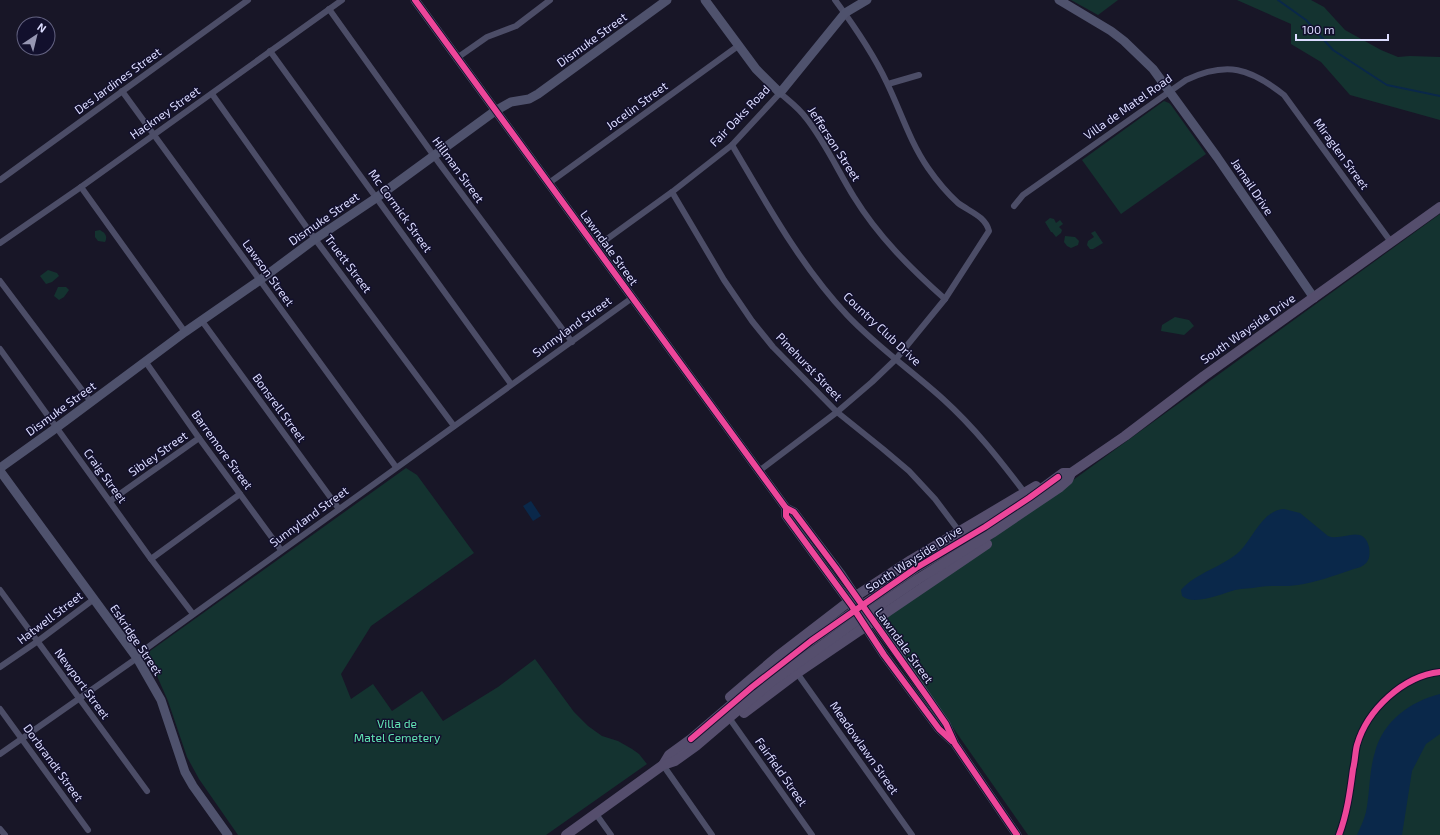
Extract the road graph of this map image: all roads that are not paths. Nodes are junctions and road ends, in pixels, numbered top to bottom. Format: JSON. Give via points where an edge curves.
{"nodes":[{"id":1,"x":248,"y":0,"type":"edge"},
{"id":2,"x":342,"y":0,"type":"edge"},
{"id":3,"x":415,"y":0,"type":"edge"},
{"id":4,"x":550,"y":0,"type":"edge"},
{"id":5,"x":667,"y":0,"type":"edge"},
{"id":6,"x":705,"y":0,"type":"edge"},
{"id":7,"x":835,"y":0,"type":"edge"},
{"id":8,"x":867,"y":0,"type":"edge"},
{"id":9,"x":1059,"y":0,"type":"edge"},
{"id":10,"x":329,"y":9,"type":"junction"},
{"id":11,"x":845,"y":14,"type":"junction"},
{"id":12,"x":738,"y":46,"type":"junction"},
{"id":13,"x":270,"y":51,"type":"junction"},
{"id":14,"x":457,"y":58,"type":"junction"},
{"id":15,"x":919,"y":75,"type":"dead end"},
{"id":16,"x":1269,"y":83,"type":"joint"},
{"id":17,"x":888,"y":84,"type":"junction"},
{"id":18,"x":122,"y":91,"type":"junction"},
{"id":19,"x":1170,"y":91,"type":"junction"},
{"id":20,"x":780,"y":93,"type":"junction"},
{"id":21,"x":212,"y":94,"type":"junction"},
{"id":22,"x":495,"y":111,"type":"junction"},
{"id":23,"x":154,"y":134,"type":"junction"},
{"id":24,"x":732,"y":145,"type":"junction"},
{"id":25,"x":434,"y":156,"type":"junction"},
{"id":26,"x":0,"y":180,"type":"edge"},
{"id":27,"x":549,"y":183,"type":"junction"},
{"id":28,"x":81,"y":187,"type":"junction"},
{"id":29,"x":672,"y":192,"type":"junction"},
{"id":30,"x":376,"y":198,"type":"junction"},
{"id":31,"x":1014,"y":206,"type":"dead end"},
{"id":32,"x":1440,"y":207,"type":"edge"},
{"id":33,"x":315,"y":239,"type":"junction"},
{"id":34,"x":1391,"y":242,"type":"junction"},
{"id":35,"x":0,"y":243,"type":"edge"},
{"id":36,"x":596,"y":248,"type":"junction"},
{"id":37,"x":260,"y":280,"type":"junction"},
{"id":38,"x":1,"y":285,"type":"edge"},
{"id":39,"x":632,"y":298,"type":"junction"},
{"id":40,"x":1314,"y":298,"type":"junction"},
{"id":41,"x":945,"y":299,"type":"junction"},
{"id":42,"x":202,"y":321,"type":"junction"},
{"id":43,"x":185,"y":332,"type":"junction"},
{"id":44,"x":572,"y":342,"type":"junction"},
{"id":45,"x":0,"y":349,"type":"edge"},
{"id":46,"x":896,"y":359,"type":"junction"},
{"id":47,"x":145,"y":362,"type":"junction"},
{"id":48,"x":512,"y":384,"type":"junction"},
{"id":49,"x":91,"y":402,"type":"junction"},
{"id":50,"x":837,"y":412,"type":"junction"},
{"id":51,"x":454,"y":426,"type":"junction"},
{"id":52,"x":56,"y":428,"type":"junction"},
{"id":53,"x":199,"y":438,"type":"junction"},
{"id":54,"x":396,"y":467,"type":"junction"},
{"id":55,"x":0,"y":468,"type":"edge"},
{"id":56,"x":0,"y":471,"type":"edge"},
{"id":57,"x":759,"y":471,"type":"junction"},
{"id":58,"x":1059,"y":482,"type":"junction"},
{"id":59,"x":1025,"y":492,"type":"junction"},
{"id":60,"x":240,"y":494,"type":"junction"},
{"id":61,"x":110,"y":501,"type":"junction"},
{"id":62,"x":786,"y":508,"type":"junction"},
{"id":63,"x":339,"y":509,"type":"junction"},
{"id":64,"x":806,"y":528,"type":"junction"},
{"id":65,"x":959,"y":531,"type":"junction"},
{"id":66,"x":798,"y":533,"type":"junction"},
{"id":67,"x":281,"y":550,"type":"junction"},
{"id":68,"x":151,"y":559,"type":"junction"},
{"id":69,"x":0,"y":590,"type":"edge"},
{"id":70,"x":94,"y":599,"type":"junction"},
{"id":71,"x":854,"y":601,"type":"junction"},
{"id":72,"x":193,"y":614,"type":"junction"},
{"id":73,"x":868,"y":622,"type":"junction"},
{"id":74,"x":38,"y":641,"type":"junction"},
{"id":75,"x":137,"y":658,"type":"junction"},
{"id":76,"x":0,"y":668,"type":"edge"},
{"id":77,"x":797,"y":673,"type":"junction"},
{"id":78,"x":79,"y":698,"type":"junction"},
{"id":79,"x":928,"y":698,"type":"junction"},
{"id":80,"x":920,"y":703,"type":"junction"},
{"id":81,"x":0,"y":709,"type":"edge"},
{"id":82,"x":732,"y":722,"type":"junction"},
{"id":83,"x":22,"y":739,"type":"junction"},
{"id":84,"x":694,"y":742,"type":"junction"},
{"id":85,"x":954,"y":744,"type":"junction"},
{"id":86,"x":0,"y":754,"type":"edge"},
{"id":87,"x":663,"y":766,"type":"junction"},
{"id":88,"x":146,"y":791,"type":"dead end"},
{"id":89,"x":596,"y":814,"type":"junction"},
{"id":90,"x":0,"y":829,"type":"edge"},
{"id":91,"x":88,"y":830,"type":"dead end"},
{"id":92,"x":5,"y":835,"type":"edge"},
{"id":93,"x":228,"y":835,"type":"edge"},
{"id":94,"x":566,"y":835,"type":"edge"},
{"id":95,"x":611,"y":835,"type":"edge"},
{"id":96,"x":712,"y":835,"type":"edge"},
{"id":97,"x":812,"y":835,"type":"edge"},
{"id":98,"x":912,"y":835,"type":"edge"},
{"id":99,"x":1016,"y":835,"type":"edge"}],
"edges":[{"from":1,"to":18,"type":"street","name":"Des Jardines Street"},
{"from":2,"to":10,"type":"street","name":"Hackney Street"},
{"from":3,"to":14,"type":"street","name":"Lawndale Street"},
{"from":4,"to":14,"type":"street","via":[[516,26],[487,37]]},
{"from":5,"to":22,"type":"street","name":"Dismuke Street","via":[[538,94],[529,99],[511,102]]},
{"from":6,"to":12,"type":"street","name":"Jefferson Street"},
{"from":7,"to":11,"type":"street"},
{"from":8,"to":11,"type":"street","name":"Fair Oaks Road"},
{"from":9,"to":19,"type":"street","via":[[1124,41],[1153,69]]},
{"from":10,"to":13,"type":"street","name":"Hackney Street"},
{"from":10,"to":25,"type":"street","name":"Hillman Street"},
{"from":11,"to":17,"type":"street","via":[[870,48]]},
{"from":11,"to":20,"type":"street","name":"Fair Oaks Road"},
{"from":12,"to":20,"type":"street","name":"Jefferson Street"},
{"from":12,"to":27,"type":"street","name":"Jocelin Street"},
{"from":13,"to":21,"type":"street","name":"Hackney Street"},
{"from":13,"to":30,"type":"street","name":"Mc Cormick Street"},
{"from":14,"to":22,"type":"street","name":"Lawndale Street"},
{"from":15,"to":17,"type":"street"},
{"from":16,"to":19,"type":"street","name":"Villa de Matel Road","via":[[1246,72],[1211,70],[1186,80]]},
{"from":16,"to":34,"type":"street","name":"Miraglen Street","via":[[1284,95]]},
{"from":17,"to":41,"type":"street","via":[[909,135],[928,168],[959,204],[982,218],[989,231]]},
{"from":18,"to":23,"type":"street","name":"Lawson Street"},
{"from":18,"to":26,"type":"street","name":"Des Jardines Street"},
{"from":19,"to":31,"type":"street","name":"Villa de Matel Road","via":[[1023,195]]},
{"from":19,"to":40,"type":"street","name":"Jamail Drive"},
{"from":20,"to":24,"type":"street","name":"Fair Oaks Road"},
{"from":20,"to":41,"type":"street","name":"Jefferson Street","via":[[794,104],[812,127],[854,197],[881,234],[902,260]]},
{"from":21,"to":23,"type":"street","name":"Hackney Street"},
{"from":21,"to":33,"type":"street","name":"Truett Street"},
{"from":22,"to":25,"type":"street","name":"Dismuke Street"},
{"from":22,"to":27,"type":"street","name":"Lawndale Street"},
{"from":23,"to":28,"type":"street","name":"Hackney Street"},
{"from":23,"to":37,"type":"street","name":"Lawson Street"},
{"from":24,"to":29,"type":"street","name":"Fair Oaks Road"},
{"from":24,"to":46,"type":"street","name":"Country Club Drive","via":[[808,269],[847,316]]},
{"from":25,"to":30,"type":"street","name":"Dismuke Street"},
{"from":25,"to":44,"type":"street","name":"Hillman Street"},
{"from":27,"to":36,"type":"street","name":"Lawndale Street"},
{"from":28,"to":35,"type":"street","name":"Hackney Street"},
{"from":28,"to":43,"type":"street"},
{"from":29,"to":36,"type":"street","name":"Fair Oaks Road"},
{"from":29,"to":50,"type":"street","name":"Pinehurst Street","via":[[724,280],[752,321],[773,347]]},
{"from":30,"to":33,"type":"street","name":"Dismuke Street"},
{"from":30,"to":48,"type":"street","name":"Mc Cormick Street"},
{"from":32,"to":34,"type":"main road","name":"South Wayside Drive"},
{"from":33,"to":37,"type":"street","name":"Dismuke Street"},
{"from":33,"to":51,"type":"street","name":"Truett Street"},
{"from":34,"to":40,"type":"main road","name":"South Wayside Drive"},
{"from":36,"to":39,"type":"street","name":"Lawndale Street"},
{"from":37,"to":42,"type":"street","name":"Dismuke Street"},
{"from":37,"to":54,"type":"street","name":"Lawson Street"},
{"from":38,"to":49,"type":"street"},
{"from":39,"to":44,"type":"street","name":"Sunnyland Street"},
{"from":39,"to":57,"type":"street","name":"Lawndale Street"},
{"from":40,"to":58,"type":"main road","name":"South Wayside Drive","via":[[1071,474],[1063,473]]},
{"from":41,"to":46,"type":"street"},
{"from":42,"to":43,"type":"street","name":"Dismuke Street"},
{"from":42,"to":63,"type":"street","name":"Bonsrell Street"},
{"from":43,"to":47,"type":"street","name":"Dismuke Street"},
{"from":44,"to":48,"type":"street","name":"Sunnyland Street"},
{"from":45,"to":52,"type":"street","name":"Craig Street"},
{"from":46,"to":50,"type":"street"},
{"from":46,"to":59,"type":"street","name":"Country Club Drive","via":[[972,428]]},
{"from":47,"to":49,"type":"street","name":"Dismuke Street"},
{"from":47,"to":53,"type":"street","name":"Barremore Street"},
{"from":48,"to":51,"type":"street","name":"Sunnyland Street"},
{"from":49,"to":52,"type":"street","name":"Dismuke Street"},
{"from":50,"to":57,"type":"street"},
{"from":50,"to":65,"type":"street","name":"Pinehurst Street","via":[[909,472],[935,499]]},
{"from":51,"to":54,"type":"street","name":"Sunnyland Street"},
{"from":52,"to":55,"type":"street","name":"Dismuke Street"},
{"from":52,"to":61,"type":"street","name":"Craig Street"},
{"from":53,"to":60,"type":"street","name":"Barremore Street"},
{"from":53,"to":61,"type":"street","name":"Sibley Street"},
{"from":54,"to":63,"type":"street","name":"Sunnyland Street"},
{"from":56,"to":70,"type":"street","name":"Eskridge Street"},
{"from":57,"to":62,"type":"street","name":"Lawndale Street"},
{"from":58,"to":59,"type":"main road","via":[[1035,486]]},
{"from":58,"to":73,"type":"main road","via":[[1025,518]]},
{"from":58,"to":84,"type":"main road","name":"South Wayside Drive","via":[[916,568],[812,641],[752,687]]},
{"from":59,"to":65,"type":"main road"},
{"from":60,"to":67,"type":"street","name":"Barremore Street"},
{"from":60,"to":68,"type":"street"},
{"from":61,"to":68,"type":"street","name":"Craig Street"},
{"from":62,"to":64,"type":"street","name":"Lawndale Street","via":[[794,512]]},
{"from":62,"to":66,"type":"street","name":"Lawndale Street","via":[[786,516]]},
{"from":63,"to":67,"type":"street","name":"Sunnyland Street"},
{"from":64,"to":66,"type":"street"},
{"from":64,"to":71,"type":"street","name":"Lawndale Street"},
{"from":65,"to":71,"type":"main road","via":[[911,560]]},
{"from":66,"to":71,"type":"street","name":"Lawndale Street"},
{"from":67,"to":72,"type":"street","name":"Sunnyland Street"},
{"from":68,"to":72,"type":"street","name":"Craig Street"},
{"from":69,"to":74,"type":"street","name":"Newport Street"},
{"from":70,"to":74,"type":"street","name":"Hatwell Street"},
{"from":70,"to":75,"type":"street","name":"Eskridge Street"},
{"from":71,"to":73,"type":"street","name":"Lawndale Street","bridge":true},
{"from":71,"to":84,"type":"main road","via":[[778,656],[741,687],[706,719]]},
{"from":72,"to":75,"type":"street","name":"Sunnyland Street","via":[[140,653]]},
{"from":73,"to":77,"type":"main road"},
{"from":73,"to":79,"type":"street","name":"Lawndale Street"},
{"from":73,"to":80,"type":"street","name":"Lawndale Street","via":[[884,655]]},
{"from":74,"to":76,"type":"street","name":"Hatwell Street"},
{"from":74,"to":78,"type":"street","name":"Newport Street"},
{"from":75,"to":78,"type":"street","name":"Sunnyland Street"},
{"from":75,"to":93,"type":"street","name":"Eskridge Street","via":[[161,700],[192,786]]},
{"from":77,"to":82,"type":"main road"},
{"from":77,"to":98,"type":"street","name":"Meadowlawn Street"},
{"from":78,"to":83,"type":"street","name":"Sunnyland Street"},
{"from":78,"to":88,"type":"street","name":"Newport Street"},
{"from":79,"to":80,"type":"street"},
{"from":79,"to":85,"type":"street","name":"Lawndale Street","via":[[946,724]]},
{"from":80,"to":85,"type":"street","name":"Lawndale Street"},
{"from":81,"to":83,"type":"street","name":"Dorbrandt Street"},
{"from":82,"to":84,"type":"main road","via":[[717,733]]},
{"from":82,"to":97,"type":"street","name":"Fairfield Street"},
{"from":83,"to":86,"type":"street","name":"Sunnyland Street"},
{"from":83,"to":91,"type":"street","name":"Dorbrandt Street"},
{"from":84,"to":87,"type":"main road","name":"South Wayside Drive","via":[[674,761]]},
{"from":85,"to":99,"type":"street","name":"Lawndale Street"},
{"from":87,"to":89,"type":"main road","name":"South Wayside Drive"},
{"from":87,"to":96,"type":"street"},
{"from":89,"to":94,"type":"main road","name":"South Wayside Drive"},
{"from":89,"to":95,"type":"street"},
{"from":90,"to":92,"type":"street"}]}
